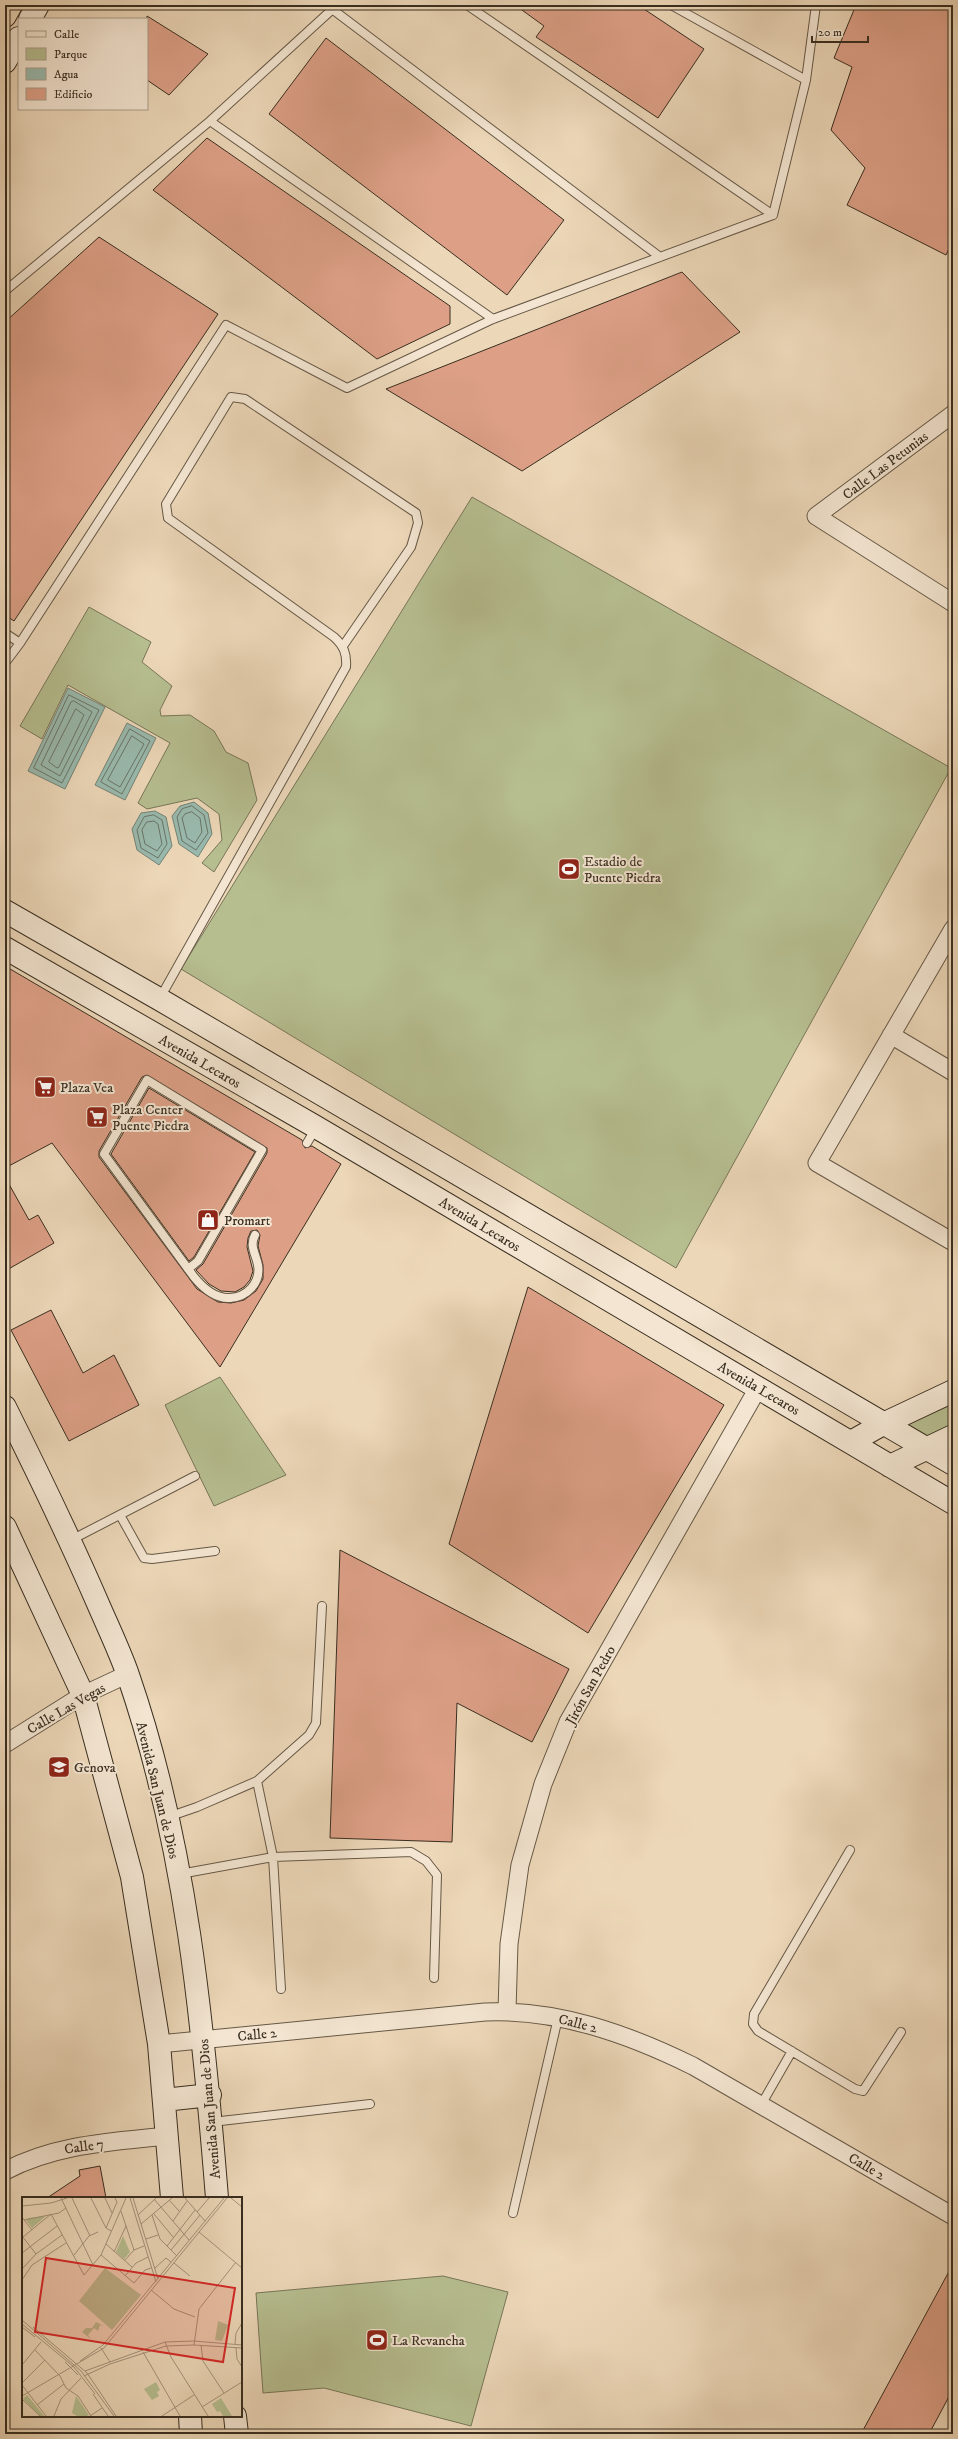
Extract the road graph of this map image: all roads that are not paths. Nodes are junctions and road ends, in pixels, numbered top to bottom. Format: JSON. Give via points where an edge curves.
{"nodes":[{"id":1,"x":11,"y":5,"type":"edge"},
{"id":2,"x":38,"y":5,"type":"edge"},
{"id":3,"x":467,"y":5,"type":"edge"},
{"id":4,"x":671,"y":5,"type":"edge"},
{"id":5,"x":816,"y":5,"type":"edge"},
{"id":6,"x":334,"y":7,"type":"edge"},
{"id":7,"x":5,"y":16,"type":"edge"},
{"id":8,"x":31,"y":18,"type":"edge"},
{"id":9,"x":18,"y":40,"type":"edge"},
{"id":10,"x":5,"y":62,"type":"edge"},
{"id":11,"x":806,"y":80,"type":"junction"},
{"id":12,"x":210,"y":120,"type":"junction"},
{"id":13,"x":773,"y":215,"type":"junction"},
{"id":14,"x":660,"y":257,"type":"junction"},
{"id":15,"x":5,"y":290,"type":"edge"},
{"id":16,"x":953,"y":292,"type":"edge"},
{"id":17,"x":953,"y":295,"type":"edge"},
{"id":18,"x":493,"y":319,"type":"junction"},
{"id":19,"x":953,"y":414,"type":"edge"},
{"id":20,"x":953,"y":603,"type":"edge"},
{"id":21,"x":5,"y":633,"type":"edge"},
{"id":22,"x":20,"y":643,"type":"junction"},
{"id":23,"x":343,"y":646,"type":"junction"},
{"id":24,"x":5,"y":663,"type":"edge"},
{"id":25,"x":5,"y":911,"type":"edge"},
{"id":26,"x":953,"y":929,"type":"edge"},
{"id":27,"x":5,"y":948,"type":"edge"},
{"id":28,"x":160,"y":999,"type":"junction"},
{"id":29,"x":891,"y":1035,"type":"junction"},
{"id":30,"x":953,"y":1072,"type":"edge"},
{"id":31,"x":255,"y":1235,"type":"dead end"},
{"id":32,"x":953,"y":1242,"type":"edge"},
{"id":33,"x":188,"y":1269,"type":"junction"},
{"id":34,"x":758,"y":1388,"type":"junction"},
{"id":35,"x":953,"y":1391,"type":"edge"},
{"id":36,"x":5,"y":1407,"type":"edge"},
{"id":37,"x":883,"y":1424,"type":"junction"},
{"id":38,"x":953,"y":1436,"type":"edge"},
{"id":39,"x":851,"y":1442,"type":"junction"},
{"id":40,"x":926,"y":1448,"type":"junction"},
{"id":41,"x":953,"y":1464,"type":"edge"},
{"id":42,"x":890,"y":1466,"type":"junction"},
{"id":43,"x":195,"y":1476,"type":"dead end"},
{"id":44,"x":953,"y":1503,"type":"edge"},
{"id":45,"x":120,"y":1515,"type":"junction"},
{"id":46,"x":5,"y":1527,"type":"edge"},
{"id":47,"x":71,"y":1540,"type":"junction"},
{"id":48,"x":215,"y":1551,"type":"dead end"},
{"id":49,"x":322,"y":1606,"type":"dead end"},
{"id":50,"x":128,"y":1674,"type":"junction"},
{"id":51,"x":83,"y":1695,"type":"junction"},
{"id":52,"x":5,"y":1744,"type":"edge"},
{"id":53,"x":257,"y":1782,"type":"junction"},
{"id":54,"x":167,"y":1818,"type":"junction"},
{"id":55,"x":850,"y":1850,"type":"dead end"},
{"id":56,"x":273,"y":1857,"type":"junction"},
{"id":57,"x":179,"y":1874,"type":"junction"},
{"id":58,"x":434,"y":1978,"type":"dead end"},
{"id":59,"x":281,"y":1989,"type":"dead end"},
{"id":60,"x":507,"y":2011,"type":"junction"},
{"id":61,"x":558,"y":2018,"type":"junction"},
{"id":62,"x":901,"y":2032,"type":"dead end"},
{"id":63,"x":204,"y":2039,"type":"junction"},
{"id":64,"x":159,"y":2044,"type":"junction"},
{"id":65,"x":792,"y":2051,"type":"junction"},
{"id":66,"x":210,"y":2096,"type":"junction"},
{"id":67,"x":164,"y":2100,"type":"junction"},
{"id":68,"x":370,"y":2104,"type":"dead end"},
{"id":69,"x":761,"y":2105,"type":"junction"},
{"id":70,"x":212,"y":2122,"type":"junction"},
{"id":71,"x":167,"y":2136,"type":"junction"},
{"id":72,"x":5,"y":2171,"type":"edge"},
{"id":73,"x":172,"y":2197,"type":"edge"},
{"id":74,"x":217,"y":2197,"type":"edge"},
{"id":75,"x":513,"y":2213,"type":"dead end"},
{"id":76,"x":953,"y":2216,"type":"edge"},
{"id":77,"x":190,"y":2417,"type":"edge"},
{"id":78,"x":235,"y":2417,"type":"edge"},
{"id":79,"x":191,"y":2434,"type":"edge"},
{"id":80,"x":237,"y":2434,"type":"edge"}],
"edges":[{"from":1,"to":7,"type":"highway"},
{"from":2,"to":8,"type":"main road"},
{"from":3,"to":13,"type":"lane"},
{"from":4,"to":11,"type":"lane"},
{"from":5,"to":11,"type":"lane"},
{"from":6,"to":12,"type":"lane"},
{"from":6,"to":14,"type":"lane"},
{"from":9,"to":10,"type":"main road"},
{"from":11,"to":13,"type":"lane"},
{"from":12,"to":15,"type":"lane"},
{"from":12,"to":18,"type":"lane"},
{"from":13,"to":14,"type":"lane"},
{"from":14,"to":18,"type":"lane"},
{"from":16,"to":17,"type":"lane"},
{"from":18,"to":22,"type":"lane","via":[[347,388],[226,326]]},
{"from":19,"to":20,"type":"street","name":"Calle Las Petunias","via":[[816,516]]},
{"from":21,"to":22,"type":"lane"},
{"from":22,"to":24,"type":"lane"},
{"from":23,"to":23,"type":"lane","via":[[411,547],[418,524],[416,513],[245,399],[231,397],[169,498],[166,504],[168,518]]},
{"from":23,"to":28,"type":"lane","via":[[346,667]]},
{"from":25,"to":28,"type":"main road"},
{"from":26,"to":29,"type":"street"},
{"from":27,"to":34,"type":"main road","name":"Avenida Lecaros","via":[[312,1135]]},
{"from":28,"to":37,"type":"main road"},
{"from":29,"to":30,"type":"street"},
{"from":29,"to":32,"type":"street","via":[[817,1163]]},
{"from":31,"to":33,"type":"lane","via":[[252,1245],[258,1273],[250,1290],[235,1298],[226,1298],[205,1289]]},
{"from":33,"to":33,"type":"lane","via":[[104,1154],[147,1080],[262,1150],[198,1261]]},
{"from":34,"to":39,"type":"main road","name":"Avenida Lecaros"},
{"from":34,"to":60,"type":"street","name":"Jirón San Pedro","via":[[568,1722],[549,1770],[520,1865],[509,1944]]},
{"from":35,"to":37,"type":"main road"},
{"from":36,"to":47,"type":"main road","name":"Avenida San Juan de Dios"},
{"from":37,"to":39,"type":"main road"},
{"from":37,"to":40,"type":"main road"},
{"from":38,"to":40,"type":"main road"},
{"from":39,"to":42,"type":"main road","name":"Avenida Lecaros"},
{"from":40,"to":41,"type":"main road"},
{"from":40,"to":42,"type":"main road"},
{"from":42,"to":44,"type":"main road","name":"Avenida Lecaros"},
{"from":43,"to":45,"type":"lane"},
{"from":45,"to":47,"type":"lane"},
{"from":45,"to":48,"type":"lane","via":[[144,1558]]},
{"from":46,"to":51,"type":"main road"},
{"from":47,"to":50,"type":"main road","name":"Avenida San Juan de Dios"},
{"from":49,"to":53,"type":"lane","via":[[316,1724],[310,1735]]},
{"from":50,"to":51,"type":"street","name":"Calle Las Vegas"},
{"from":50,"to":54,"type":"main road","name":"Avenida San Juan de Dios"},
{"from":51,"to":52,"type":"street","name":"Calle Las Vegas"},
{"from":51,"to":64,"type":"main road","via":[[132,1877]]},
{"from":53,"to":54,"type":"lane"},
{"from":53,"to":56,"type":"lane"},
{"from":54,"to":57,"type":"main road","name":"Avenida San Juan de Dios"},
{"from":55,"to":65,"type":"lane","via":[[754,2014],[753,2024],[758,2031]]},
{"from":56,"to":57,"type":"lane"},
{"from":56,"to":58,"type":"lane","via":[[411,1852],[426,1860],[437,1875]]},
{"from":56,"to":59,"type":"lane"},
{"from":57,"to":63,"type":"main road","name":"Avenida San Juan de Dios"},
{"from":60,"to":61,"type":"street","name":"Calle 2"},
{"from":60,"to":63,"type":"street","name":"Calle 2"},
{"from":61,"to":69,"type":"street","name":"Calle 2","via":[[619,2034],[658,2049]]},
{"from":61,"to":75,"type":"lane"},
{"from":62,"to":65,"type":"lane","via":[[863,2091],[855,2089]]},
{"from":63,"to":64,"type":"street","name":"Calle 2"},
{"from":63,"to":66,"type":"main road","name":"Avenida San Juan de Dios"},
{"from":64,"to":67,"type":"main road"},
{"from":65,"to":69,"type":"lane"},
{"from":66,"to":67,"type":"main road"},
{"from":66,"to":70,"type":"main road","name":"Avenida San Juan de Dios"},
{"from":67,"to":71,"type":"main road"},
{"from":68,"to":70,"type":"lane"},
{"from":69,"to":76,"type":"street","name":"Calle 2"},
{"from":70,"to":74,"type":"main road","name":"Avenida San Juan de Dios"},
{"from":71,"to":72,"type":"street","name":"Calle 7","via":[[65,2148],[22,2162]]},
{"from":71,"to":73,"type":"main road"},
{"from":77,"to":79,"type":"main road"},
{"from":78,"to":80,"type":"main road"}]}
